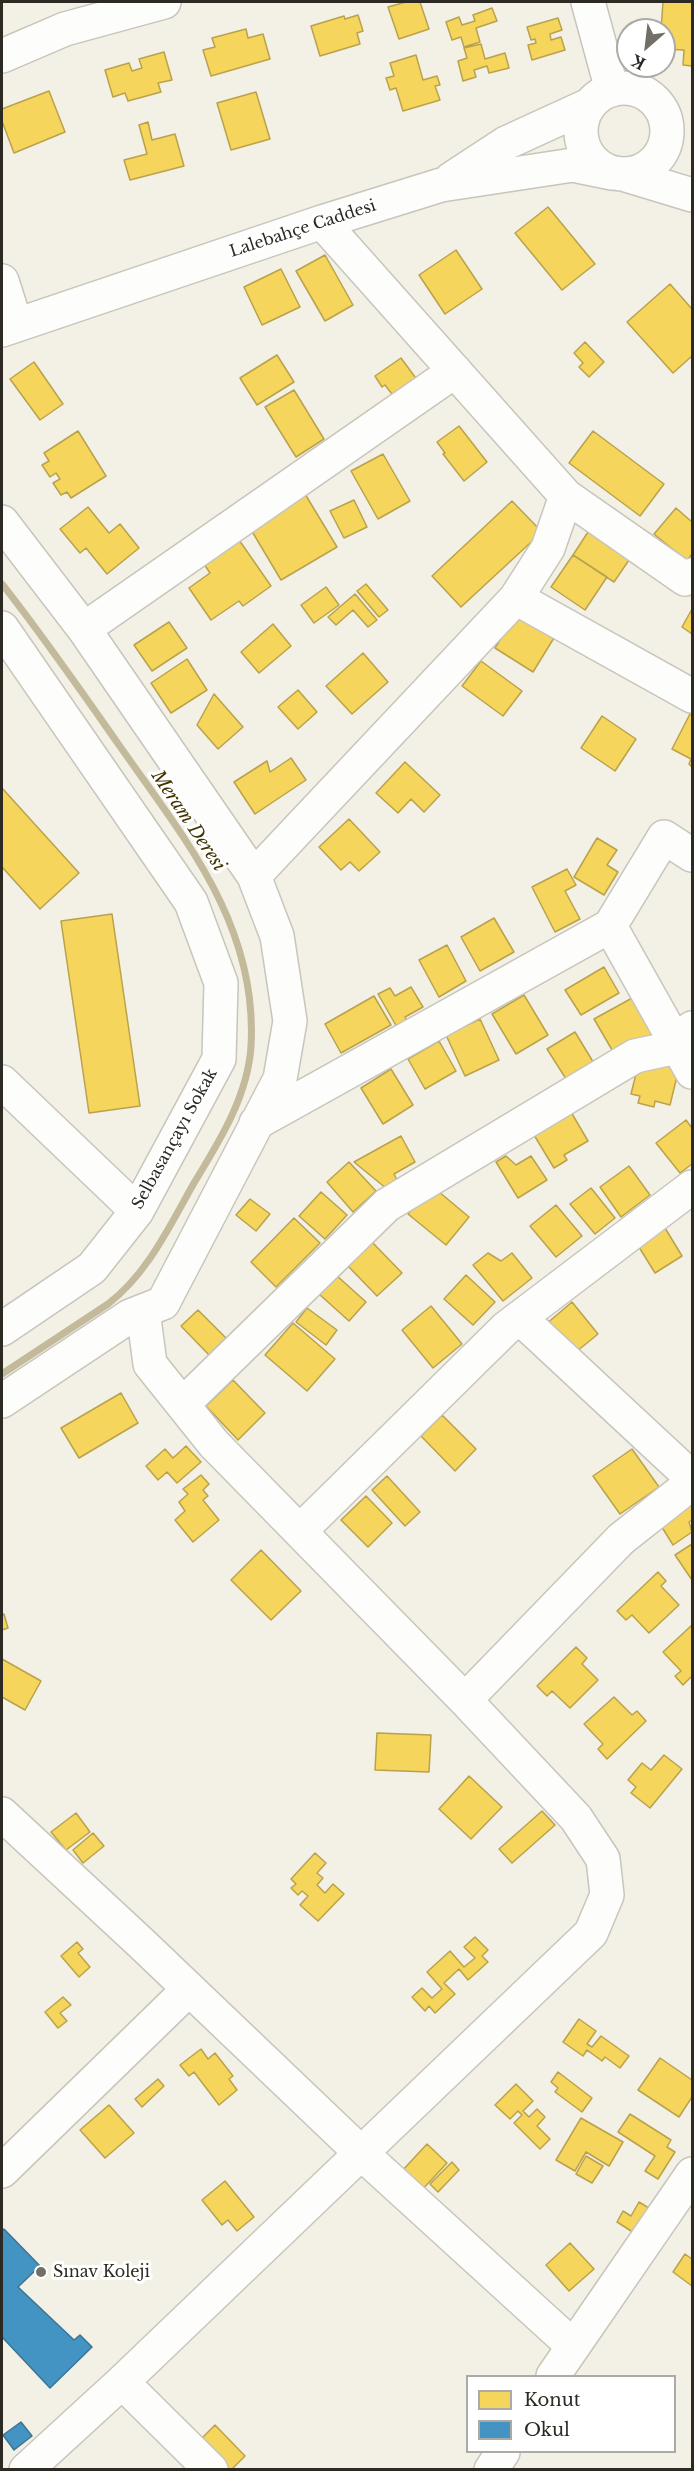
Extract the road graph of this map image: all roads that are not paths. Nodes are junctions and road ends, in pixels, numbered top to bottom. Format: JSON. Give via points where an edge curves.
{"nodes":[{"id":1,"x":164,"y":2,"type":"edge"},
{"id":2,"x":588,"y":2,"type":"edge"},
{"id":3,"x":2,"y":56,"type":"edge"},
{"id":4,"x":601,"y":97,"type":"junction"},
{"id":5,"x":675,"y":128,"type":"edge"},
{"id":6,"x":619,"y":174,"type":"junction"},
{"id":7,"x":693,"y":177,"type":"edge"},
{"id":8,"x":441,"y":185,"type":"junction"},
{"id":9,"x":693,"y":195,"type":"edge"},
{"id":10,"x":322,"y":222,"type":"junction"},
{"id":11,"x":2,"y":281,"type":"edge"},
{"id":12,"x":9,"y":327,"type":"edge"},
{"id":13,"x":455,"y":370,"type":"junction"},
{"id":14,"x":566,"y":496,"type":"junction"},
{"id":15,"x":2,"y":522,"type":"edge"},
{"id":16,"x":693,"y":575,"type":"edge"},
{"id":17,"x":516,"y":598,"type":"junction"},
{"id":18,"x":2,"y":628,"type":"edge"},
{"id":19,"x":84,"y":629,"type":"junction"},
{"id":20,"x":693,"y":696,"type":"edge"},
{"id":21,"x":693,"y":855,"type":"edge"},
{"id":22,"x":254,"y":876,"type":"junction"},
{"id":23,"x":610,"y":926,"type":"junction"},
{"id":24,"x":687,"y":1049,"type":"edge"},
{"id":25,"x":2,"y":1082,"type":"edge"},
{"id":26,"x":256,"y":1123,"type":"junction"},
{"id":27,"x":693,"y":1187,"type":"edge"},
{"id":28,"x":137,"y":1211,"type":"junction"},
{"id":29,"x":142,"y":1311,"type":"junction"},
{"id":30,"x":519,"y":1318,"type":"junction"},
{"id":31,"x":2,"y":1329,"type":"edge"},
{"id":32,"x":2,"y":1401,"type":"edge"},
{"id":33,"x":183,"y":1404,"type":"junction"},
{"id":34,"x":693,"y":1478,"type":"edge"},
{"id":35,"x":693,"y":1484,"type":"edge"},
{"id":36,"x":300,"y":1531,"type":"junction"},
{"id":37,"x":465,"y":1700,"type":"junction"},
{"id":38,"x":2,"y":1814,"type":"edge"},
{"id":39,"x":188,"y":1990,"type":"junction"},
{"id":40,"x":360,"y":2152,"type":"junction"},
{"id":41,"x":2,"y":2171,"type":"edge"},
{"id":42,"x":693,"y":2174,"type":"edge"},
{"id":43,"x":573,"y":2346,"type":"junction"},
{"id":44,"x":554,"y":2375,"type":"edge"},
{"id":45,"x":122,"y":2382,"type":"junction"},
{"id":46,"x":502,"y":2453,"type":"edge"},
{"id":47,"x":26,"y":2469,"type":"edge"},
{"id":48,"x":211,"y":2469,"type":"edge"},
{"id":49,"x":490,"y":2469,"type":"edge"}],
"edges":[{"from":1,"to":3,"type":"street","via":[[64,29]]},
{"from":2,"to":4,"type":"street"},
{"from":4,"to":5,"type":"street","via":[[627,88],[641,92],[653,100]]},
{"from":4,"to":6,"type":"street","via":[[581,124],[582,145],[599,167]]},
{"from":4,"to":8,"type":"street","via":[[506,143]]},
{"from":5,"to":6,"type":"street","via":[[652,164],[640,172]]},
{"from":5,"to":7,"type":"street"},
{"from":6,"to":8,"type":"street","name":"Lalebahçe Caddesi","via":[[573,165]]},
{"from":6,"to":9,"type":"street","name":"Lalebahçe Caddesi"},
{"from":8,"to":10,"type":"street","name":"Lalebahçe Caddesi"},
{"from":10,"to":12,"type":"street","name":"Lalebahçe Caddesi"},
{"from":10,"to":13,"type":"street"},
{"from":11,"to":12,"type":"street"},
{"from":13,"to":14,"type":"street"},
{"from":13,"to":19,"type":"street"},
{"from":14,"to":16,"type":"street","via":[[685,579]]},
{"from":14,"to":17,"type":"street","via":[[548,548]]},
{"from":15,"to":19,"type":"street"},
{"from":17,"to":20,"type":"street"},
{"from":17,"to":22,"type":"street"},
{"from":18,"to":28,"type":"street","name":"Selbasançayı Sokak","via":[[191,902],[221,983],[219,1059]]},
{"from":19,"to":22,"type":"street"},
{"from":21,"to":23,"type":"street","via":[[664,837]]},
{"from":22,"to":26,"type":"street","via":[[277,936],[290,1021],[280,1079]]},
{"from":23,"to":24,"type":"street"},
{"from":23,"to":26,"type":"street"},
{"from":24,"to":33,"type":"street","via":[[635,1056],[387,1205]]},
{"from":25,"to":28,"type":"street"},
{"from":26,"to":29,"type":"street","via":[[162,1303]]},
{"from":27,"to":30,"type":"street"},
{"from":28,"to":31,"type":"street","name":"Selbasançayı Sokak","via":[[92,1269]]},
{"from":29,"to":32,"type":"street"},
{"from":29,"to":33,"type":"street","via":[[150,1364]]},
{"from":30,"to":34,"type":"street"},
{"from":30,"to":36,"type":"street"},
{"from":33,"to":36,"type":"street","via":[[214,1444]]},
{"from":35,"to":37,"type":"street","via":[[621,1539]]},
{"from":36,"to":37,"type":"street"},
{"from":37,"to":40,"type":"street","via":[[576,1818],[603,1859],[607,1895],[591,1933]]},
{"from":38,"to":39,"type":"street"},
{"from":39,"to":40,"type":"street"},
{"from":39,"to":41,"type":"street"},
{"from":40,"to":43,"type":"street"},
{"from":40,"to":45,"type":"street"},
{"from":42,"to":43,"type":"street"},
{"from":43,"to":44,"type":"street"},
{"from":45,"to":47,"type":"street"},
{"from":45,"to":48,"type":"street"},
{"from":46,"to":49,"type":"street"}]}
